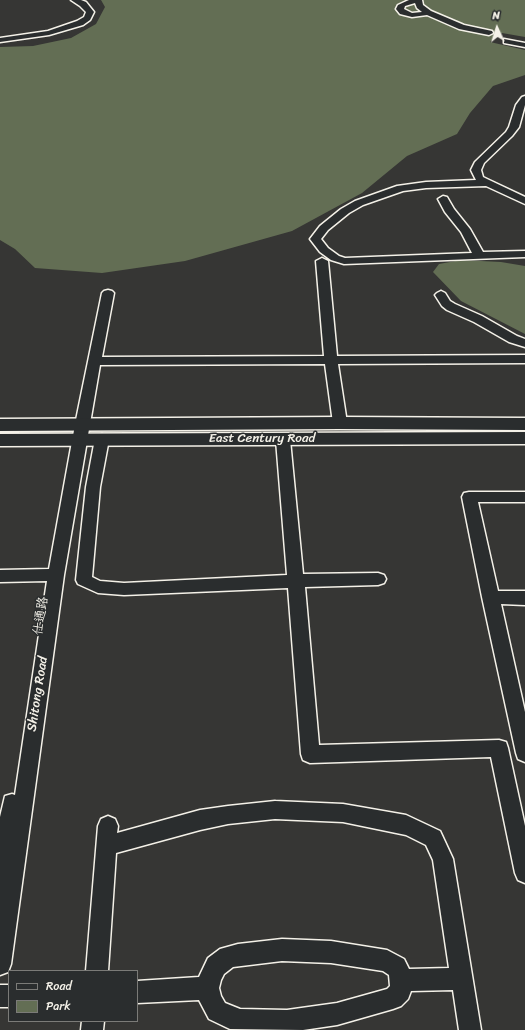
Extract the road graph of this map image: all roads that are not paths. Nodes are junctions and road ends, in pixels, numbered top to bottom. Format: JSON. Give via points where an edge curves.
{"nodes":[{"id":1,"x":75,"y":0,"type":"edge"},
{"id":2,"x":417,"y":0,"type":"edge"},
{"id":3,"x":428,"y":13,"type":"junction"},
{"id":4,"x":489,"y":33,"type":"dead end"},
{"id":5,"x":0,"y":40,"type":"edge"},
{"id":6,"x":507,"y":41,"type":"dead end"},
{"id":7,"x":525,"y":45,"type":"edge"},
{"id":8,"x":525,"y":99,"type":"edge"},
{"id":9,"x":487,"y":184,"type":"junction"},
{"id":10,"x":443,"y":199,"type":"dead end"},
{"id":11,"x":525,"y":201,"type":"edge"},
{"id":12,"x":525,"y":254,"type":"edge"},
{"id":13,"x":479,"y":256,"type":"junction"},
{"id":14,"x":322,"y":261,"type":"dead end"},
{"id":15,"x":108,"y":293,"type":"dead end"},
{"id":16,"x":441,"y":295,"type":"dead end"},
{"id":17,"x":525,"y":343,"type":"edge"},
{"id":18,"x":525,"y":359,"type":"edge"},
{"id":19,"x":331,"y":360,"type":"junction"},
{"id":20,"x":96,"y":361,"type":"junction"},
{"id":21,"x":340,"y":423,"type":"junction"},
{"id":22,"x":525,"y":424,"type":"edge"},
{"id":23,"x":0,"y":425,"type":"edge"},
{"id":24,"x":75,"y":432,"type":"junction"},
{"id":25,"x":525,"y":438,"type":"edge"},
{"id":26,"x":102,"y":439,"type":"junction"},
{"id":27,"x":0,"y":440,"type":"edge"},
{"id":28,"x":283,"y":440,"type":"junction"},
{"id":29,"x":525,"y":497,"type":"edge"},
{"id":30,"x":52,"y":575,"type":"junction"},
{"id":31,"x":0,"y":576,"type":"edge"},
{"id":32,"x":378,"y":579,"type":"dead end"},
{"id":33,"x":296,"y":581,"type":"junction"},
{"id":34,"x":490,"y":597,"type":"junction"},
{"id":35,"x":525,"y":598,"type":"edge"},
{"id":36,"x":525,"y":753,"type":"edge"},
{"id":37,"x":11,"y":806,"type":"edge"},
{"id":38,"x":525,"y":873,"type":"edge"},
{"id":39,"x":0,"y":878,"type":"edge"},
{"id":40,"x":0,"y":964,"type":"edge"},
{"id":41,"x":97,"y":970,"type":"edge"},
{"id":42,"x":462,"y":979,"type":"junction"},
{"id":43,"x":401,"y":980,"type":"junction"},
{"id":44,"x":208,"y":988,"type":"junction"},
{"id":45,"x":138,"y":992,"type":"edge"},
{"id":46,"x":470,"y":1030,"type":"edge"}],
"edges":[{"from":1,"to":5,"type":"street","via":[[90,12],[87,18],[80,22],[49,32]]},
{"from":2,"to":3,"type":"street"},
{"from":2,"to":3,"type":"street","via":[[402,5],[400,9],[412,15]]},
{"from":3,"to":4,"type":"street","via":[[462,27]]},
{"from":6,"to":7,"type":"street"},
{"from":8,"to":9,"type":"street","via":[[520,105],[514,127],[478,165],[477,174]]},
{"from":9,"to":11,"type":"street"},
{"from":9,"to":13,"type":"street","via":[[401,188],[345,211],[315,238],[324,250],[344,261]]},
{"from":10,"to":13,"type":"street","via":[[466,231]]},
{"from":12,"to":13,"type":"street"},
{"from":14,"to":19,"type":"street"},
{"from":15,"to":20,"type":"street","name":"Shitong Road"},
{"from":16,"to":17,"type":"street","via":[[451,307]]},
{"from":18,"to":19,"type":"street"},
{"from":19,"to":20,"type":"street"},
{"from":19,"to":21,"type":"street"},
{"from":20,"to":24,"type":"street","name":"Shitong Road"},
{"from":21,"to":22,"type":"main road","name":"East Century Road"},
{"from":21,"to":24,"type":"main road","name":"East Century Road"},
{"from":23,"to":24,"type":"main road","name":"East Century Road"},
{"from":24,"to":26,"type":"main road","name":"East Century Road"},
{"from":24,"to":27,"type":"main road","name":"East Century Road"},
{"from":24,"to":30,"type":"street","name":"Shitong Road"},
{"from":25,"to":28,"type":"main road","name":"East Century Road"},
{"from":26,"to":28,"type":"main road","name":"East Century Road"},
{"from":26,"to":33,"type":"street","via":[[93,487],[84,580],[98,587],[124,589]]},
{"from":28,"to":33,"type":"street"},
{"from":29,"to":34,"type":"street","via":[[469,497]]},
{"from":30,"to":31,"type":"street"},
{"from":30,"to":37,"type":"street","name":"Shitong Road"},
{"from":32,"to":33,"type":"street"},
{"from":33,"to":38,"type":"street","via":[[310,754],[499,748]]},
{"from":34,"to":35,"type":"street"},
{"from":34,"to":36,"type":"street"},
{"from":37,"to":39,"type":"street"},
{"from":37,"to":40,"type":"street","name":"Shitong Road"},
{"from":41,"to":42,"type":"street","via":[[107,836],[141,835],[228,815],[296,810],[343,813],[406,825],[433,838],[443,859]]},
{"from":42,"to":43,"type":"street"},
{"from":42,"to":46,"type":"street"},
{"from":43,"to":44,"type":"street","via":[[396,967],[387,961],[331,952],[282,950],[248,953],[228,958],[212,971]]},
{"from":43,"to":44,"type":"street","via":[[400,991],[393,998],[337,1014],[287,1021],[250,1021],[222,1015],[213,1006]]},
{"from":44,"to":45,"type":"street"}]}
